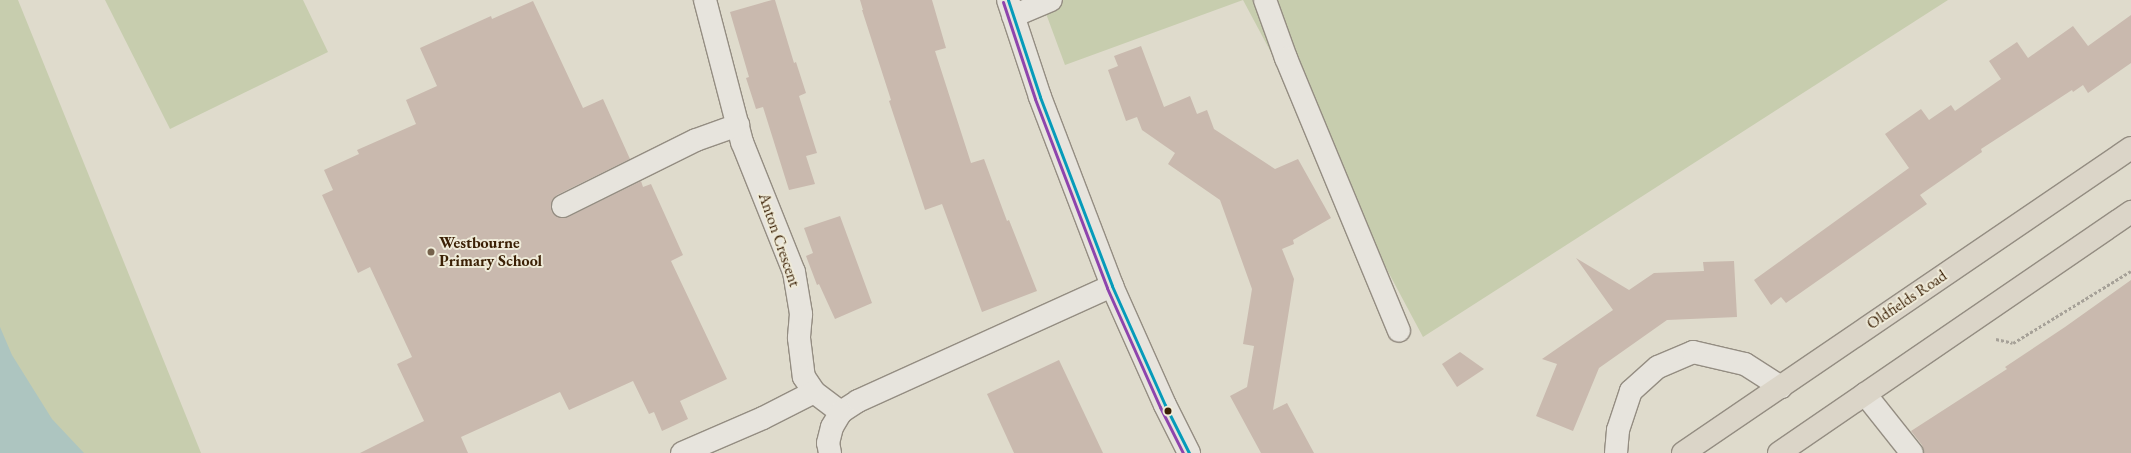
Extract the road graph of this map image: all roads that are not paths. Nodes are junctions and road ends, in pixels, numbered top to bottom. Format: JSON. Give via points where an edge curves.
{"nodes":[{"id":1,"x":705,"y":0,"type":"edge"},
{"id":2,"x":1051,"y":0,"type":"edge"},
{"id":3,"x":1265,"y":0,"type":"edge"},
{"id":4,"x":1011,"y":8,"type":"edge"},
{"id":5,"x":738,"y":125,"type":"junction"},
{"id":6,"x":2131,"y":148,"type":"edge"},
{"id":7,"x":564,"y":206,"type":"dead end"},
{"id":8,"x":2131,"y":212,"type":"edge"},
{"id":9,"x":1112,"y":286,"type":"junction"},
{"id":10,"x":1399,"y":331,"type":"dead end"},
{"id":11,"x":1781,"y":387,"type":"junction"},
{"id":12,"x":814,"y":392,"type":"junction"},
{"id":13,"x":1865,"y":394,"type":"junction"},
{"id":14,"x":841,"y":412,"type":"junction"},
{"id":15,"x":682,"y":453,"type":"edge"},
{"id":16,"x":830,"y":453,"type":"edge"},
{"id":17,"x":1189,"y":453,"type":"edge"},
{"id":18,"x":1616,"y":453,"type":"edge"},
{"id":19,"x":1683,"y":453,"type":"edge"},
{"id":20,"x":1778,"y":453,"type":"edge"},
{"id":21,"x":1912,"y":453,"type":"edge"}],
"edges":[{"from":1,"to":5,"type":"street","name":"Anton Crescent"},
{"from":2,"to":4,"type":"street"},
{"from":3,"to":10,"type":"street","via":[[1286,58]]},
{"from":4,"to":9,"type":"street","via":[[1040,97]]},
{"from":5,"to":7,"type":"street","via":[[696,140]]},
{"from":5,"to":12,"type":"street","name":"Anton Crescent","via":[[742,142],[794,272],[801,314],[799,338],[804,376]]},
{"from":6,"to":11,"type":"highway","name":"Oldfields Road"},
{"from":8,"to":13,"type":"highway"},
{"from":9,"to":14,"type":"street","via":[[858,401]]},
{"from":9,"to":17,"type":"street"},
{"from":11,"to":18,"type":"street","via":[[1745,364],[1694,352],[1658,367],[1631,391],[1618,430]]},
{"from":11,"to":19,"type":"highway","name":"Oldfields Road"},
{"from":12,"to":14,"type":"street","name":"Anton Crescent"},
{"from":12,"to":15,"type":"street","via":[[763,418]]},
{"from":13,"to":20,"type":"highway"},
{"from":13,"to":21,"type":"street"},
{"from":14,"to":16,"type":"street","via":[[832,427],[828,444]]}]}
